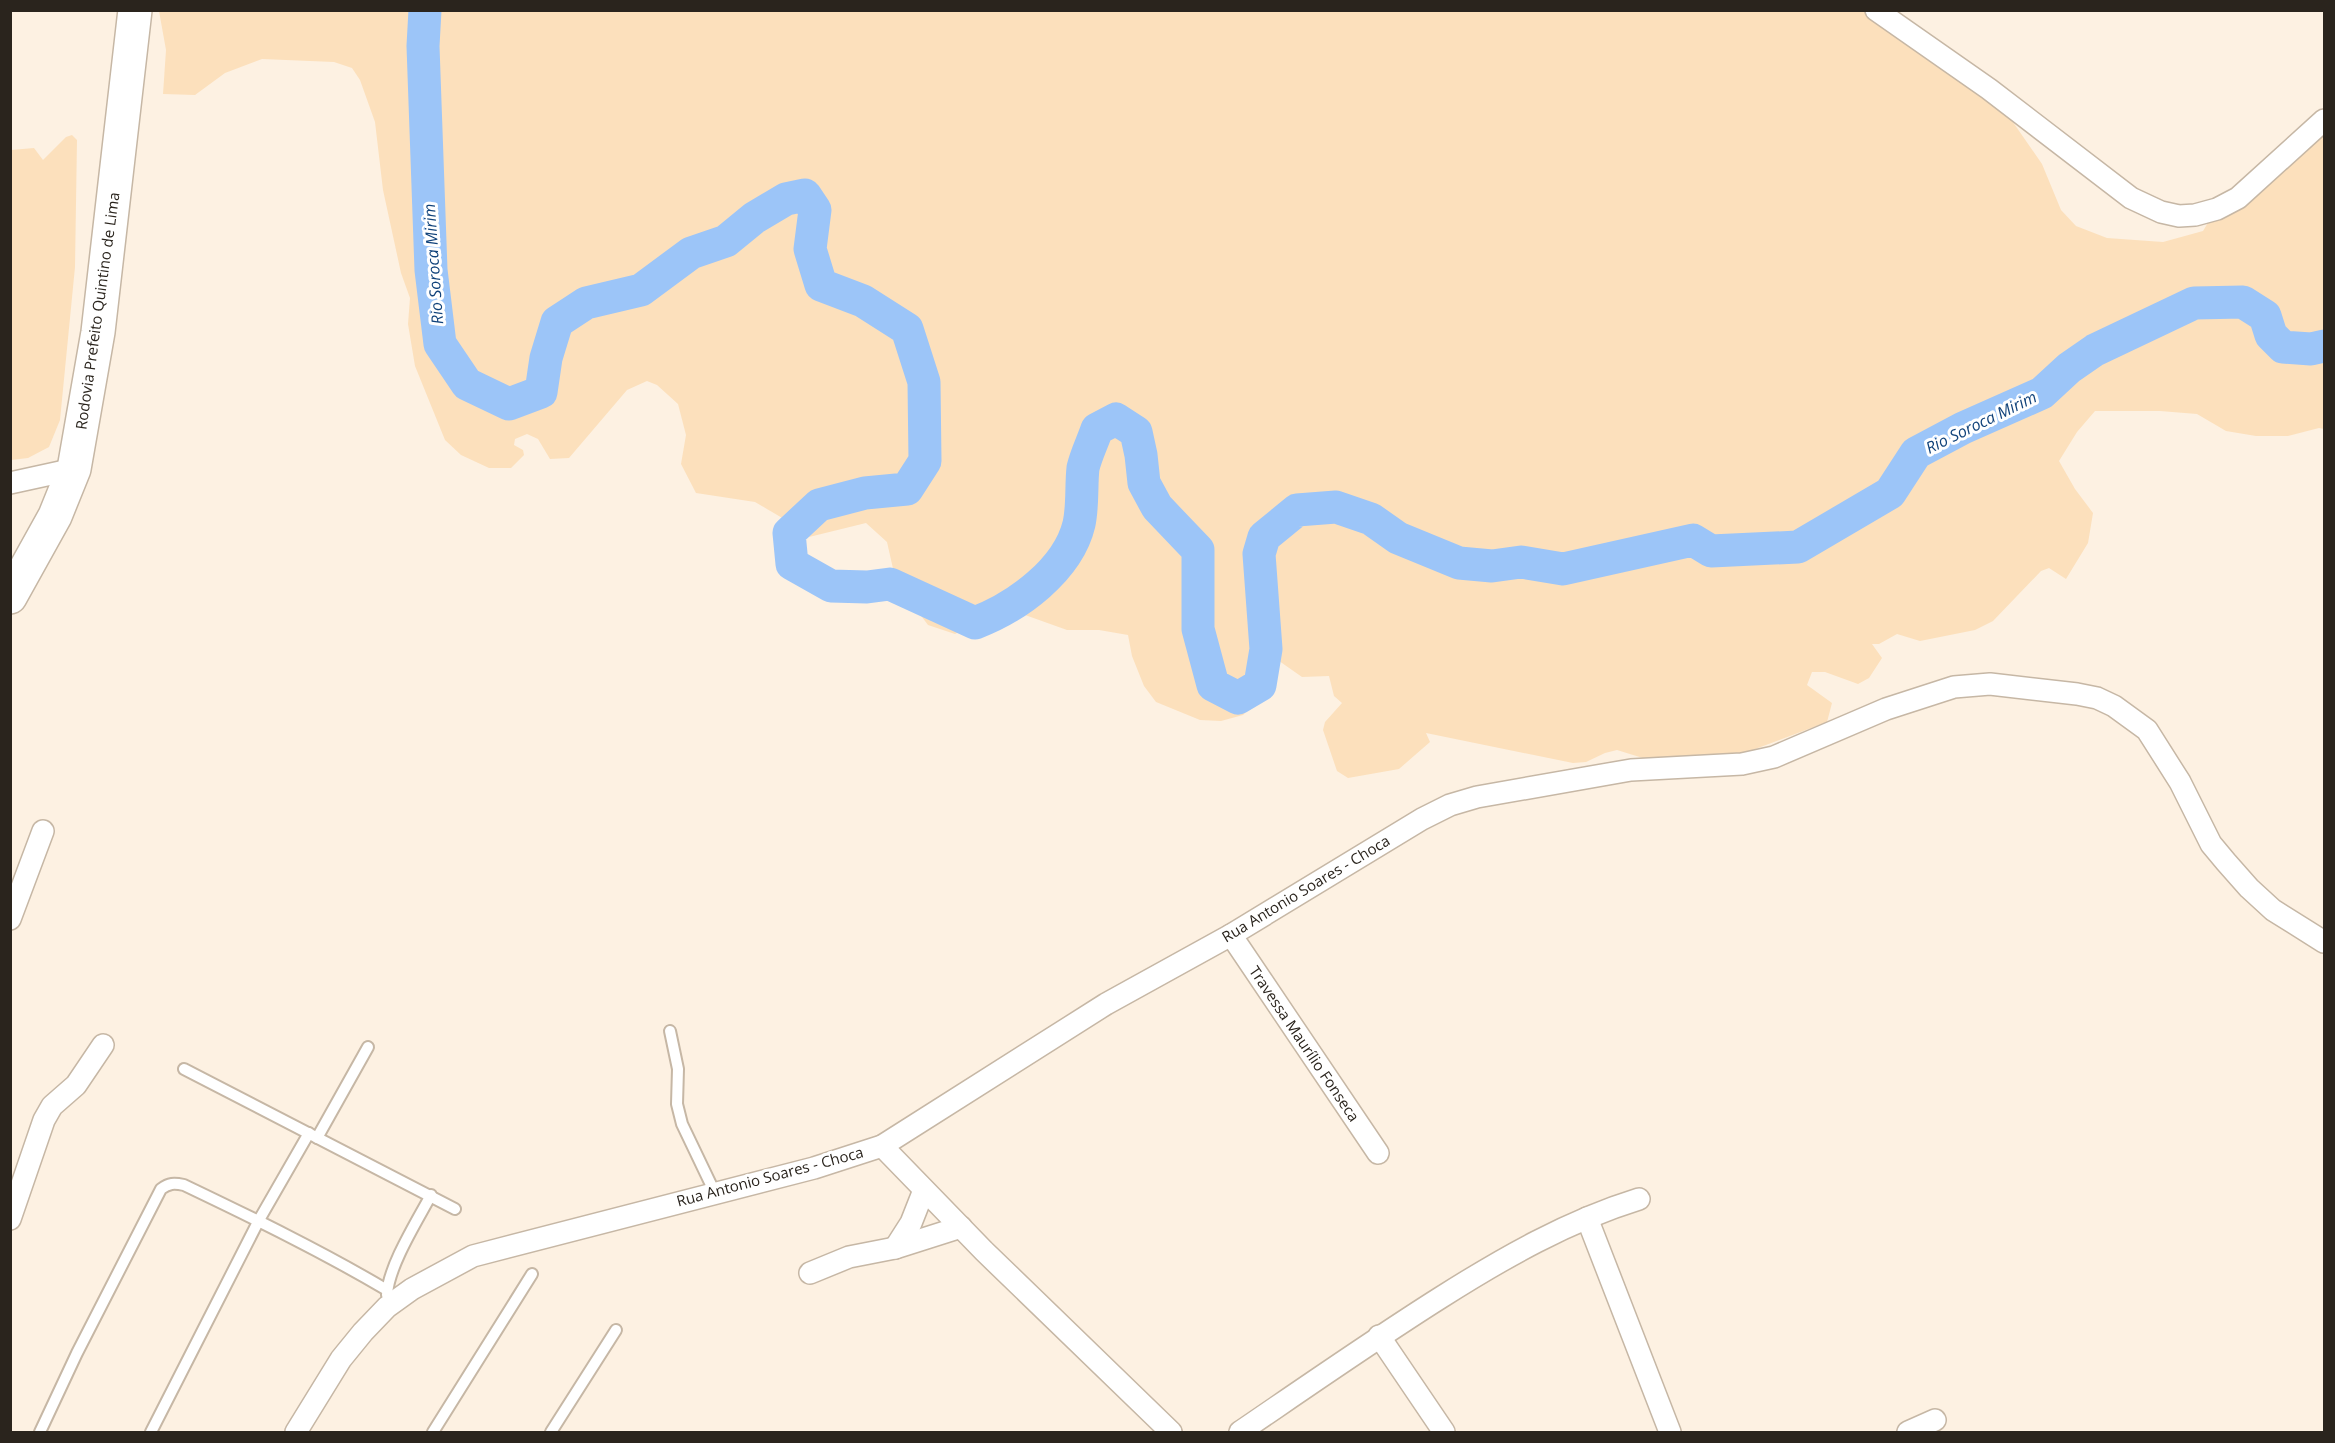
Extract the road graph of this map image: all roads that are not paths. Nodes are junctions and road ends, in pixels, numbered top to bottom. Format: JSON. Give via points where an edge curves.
{"nodes":[{"id":1,"x":1876,"y":10,"type":"edge"},
{"id":2,"x":134,"y":26,"type":"edge"},
{"id":3,"x":2325,"y":120,"type":"edge"},
{"id":4,"x":74,"y":469,"type":"junction"},
{"id":5,"x":10,"y":483,"type":"edge"},
{"id":6,"x":10,"y":597,"type":"edge"},
{"id":7,"x":43,"y":831,"type":"dead end"},
{"id":8,"x":10,"y":919,"type":"edge"},
{"id":9,"x":1231,"y":935,"type":"junction"},
{"id":10,"x":2325,"y":942,"type":"edge"},
{"id":11,"x":670,"y":1031,"type":"dead end"},
{"id":12,"x":103,"y":1046,"type":"dead end"},
{"id":13,"x":368,"y":1047,"type":"dead end"},
{"id":14,"x":184,"y":1069,"type":"dead end"},
{"id":15,"x":313,"y":1136,"type":"junction"},
{"id":16,"x":882,"y":1146,"type":"junction"},
{"id":17,"x":1378,"y":1153,"type":"dead end"},
{"id":18,"x":924,"y":1190,"type":"junction"},
{"id":19,"x":716,"y":1193,"type":"junction"},
{"id":20,"x":430,"y":1196,"type":"junction"},
{"id":21,"x":1639,"y":1198,"type":"dead end"},
{"id":22,"x":455,"y":1209,"type":"dead end"},
{"id":23,"x":1587,"y":1218,"type":"junction"},
{"id":24,"x":10,"y":1219,"type":"edge"},
{"id":25,"x":259,"y":1220,"type":"junction"},
{"id":26,"x":961,"y":1227,"type":"junction"},
{"id":27,"x":895,"y":1248,"type":"junction"},
{"id":28,"x":532,"y":1274,"type":"dead end"},
{"id":29,"x":810,"y":1274,"type":"dead end"},
{"id":30,"x":387,"y":1298,"type":"junction"},
{"id":31,"x":616,"y":1330,"type":"dead end"},
{"id":32,"x":1379,"y":1336,"type":"junction"},
{"id":33,"x":1935,"y":1420,"type":"dead end"},
{"id":34,"x":553,"y":1430,"type":"edge"},
{"id":35,"x":40,"y":1432,"type":"edge"},
{"id":36,"x":151,"y":1432,"type":"edge"},
{"id":37,"x":296,"y":1432,"type":"edge"},
{"id":38,"x":433,"y":1432,"type":"edge"},
{"id":39,"x":565,"y":1432,"type":"edge"},
{"id":40,"x":1171,"y":1432,"type":"edge"},
{"id":41,"x":1240,"y":1432,"type":"edge"},
{"id":42,"x":1444,"y":1432,"type":"edge"},
{"id":43,"x":1670,"y":1432,"type":"edge"},
{"id":44,"x":1908,"y":1432,"type":"edge"}],
"edges":[{"from":1,"to":3,"type":"street","via":[[1989,89],[2131,198],[2161,212],[2195,215],[2238,198]]},
{"from":2,"to":4,"type":"main road","name":"Rodovia Prefeito Quintino de Lima","via":[[98,332]]},
{"from":4,"to":5,"type":"street"},
{"from":4,"to":6,"type":"main road","name":"Rodovia Prefeito Quintino de Lima","via":[[55,516]]},
{"from":7,"to":8,"type":"street"},
{"from":9,"to":10,"type":"street","name":"Rua Antonio Soares - Choca","via":[[1422,819],[1476,797],[1631,770],[1743,764],[1774,757],[1886,709],[1954,687],[1990,684],[2097,698],[2131,717],[2147,730],[2180,782],[2211,844],[2226,862],[2273,910]]},
{"from":9,"to":16,"type":"street","name":"Rua Antonio Soares - Choca","via":[[1106,1004]]},
{"from":9,"to":17,"type":"street","name":"Travessa Maurílio Fonseca"},
{"from":11,"to":19,"type":"lane","via":[[678,1069],[677,1104],[682,1124]]},
{"from":12,"to":24,"type":"street","via":[[76,1085],[52,1106],[44,1120]]},
{"from":13,"to":15,"type":"lane"},
{"from":14,"to":15,"type":"lane"},
{"from":15,"to":20,"type":"lane"},
{"from":15,"to":25,"type":"lane"},
{"from":16,"to":18,"type":"street"},
{"from":16,"to":19,"type":"street","name":"Rua Antonio Soares - Choca"},
{"from":18,"to":26,"type":"street"},
{"from":18,"to":27,"type":"street"},
{"from":19,"to":30,"type":"street","name":"Rua Antonio Soares - Choca","via":[[473,1256]]},
{"from":20,"to":22,"type":"lane"},
{"from":20,"to":30,"type":"lane","via":[[397,1261]]},
{"from":21,"to":23,"type":"street"},
{"from":23,"to":32,"type":"street","via":[[1505,1257]]},
{"from":23,"to":43,"type":"street"},
{"from":25,"to":30,"type":"lane","via":[[330,1256]]},
{"from":25,"to":35,"type":"lane","via":[[184,1185],[167,1184],[161,1189]]},
{"from":25,"to":36,"type":"lane"},
{"from":26,"to":27,"type":"street"},
{"from":26,"to":40,"type":"street"},
{"from":27,"to":29,"type":"street","via":[[849,1257]]},
{"from":28,"to":38,"type":"lane"},
{"from":30,"to":37,"type":"street","name":"Rua Antonio Soares - Choca","via":[[341,1359]]},
{"from":31,"to":34,"type":"lane"},
{"from":32,"to":41,"type":"street"},
{"from":32,"to":42,"type":"street"},
{"from":33,"to":44,"type":"street"},
{"from":34,"to":39,"type":"lane"}]}
